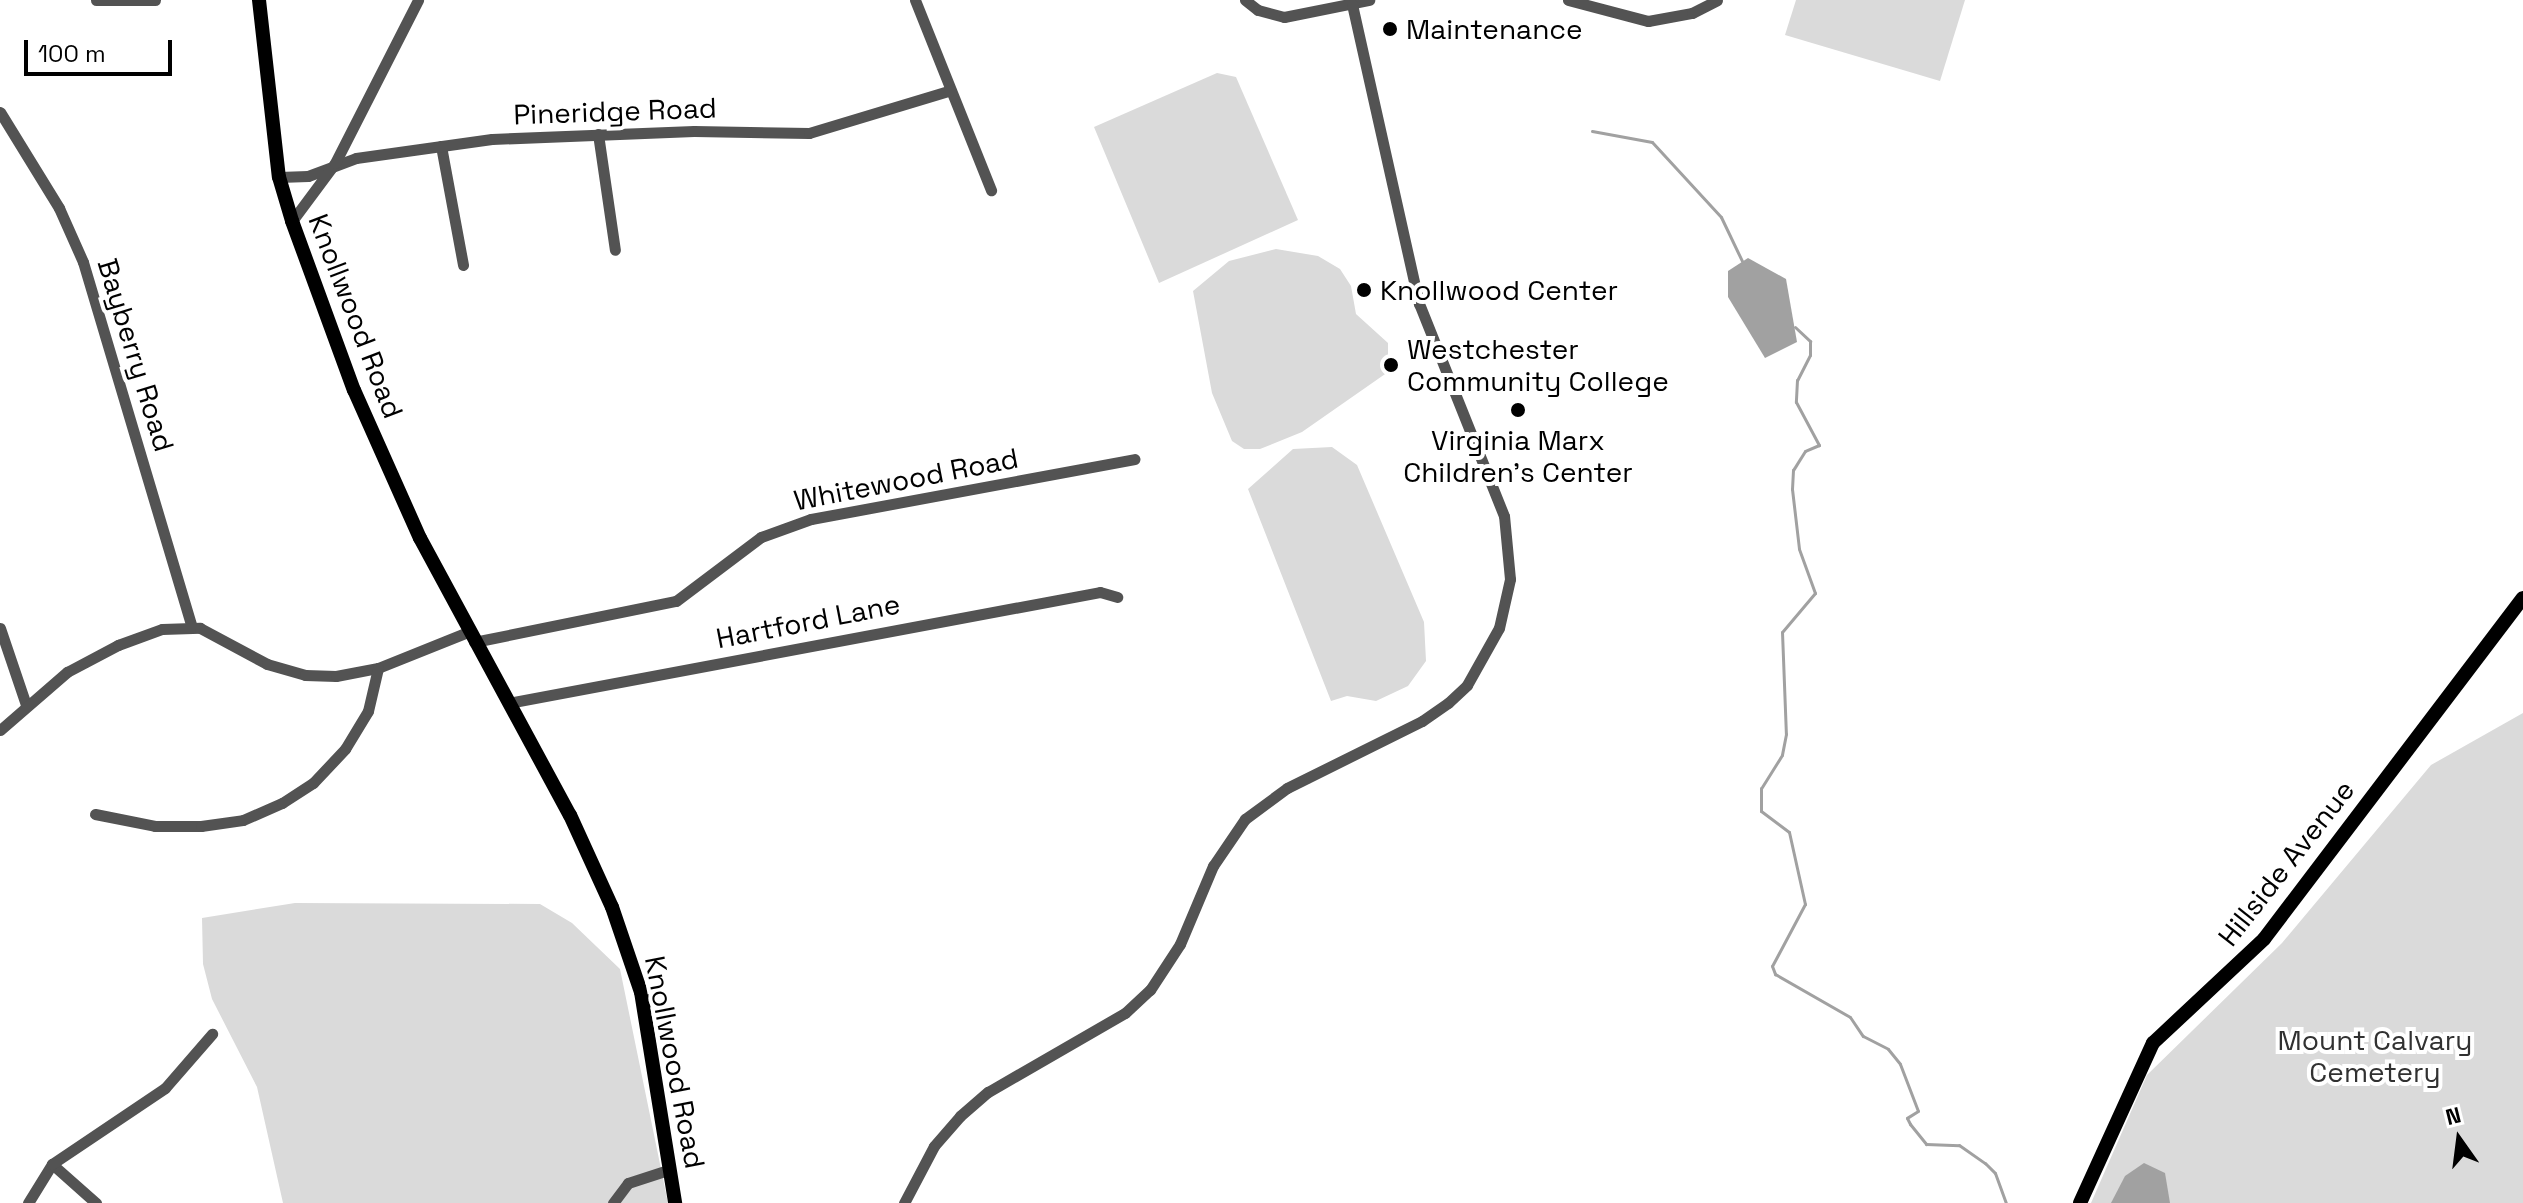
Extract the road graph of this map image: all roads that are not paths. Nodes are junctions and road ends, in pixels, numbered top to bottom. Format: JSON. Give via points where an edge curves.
{"nodes":[{"id":1,"x":96,"y":0,"type":"edge"},
{"id":2,"x":155,"y":0,"type":"edge"},
{"id":3,"x":259,"y":0,"type":"edge"},
{"id":4,"x":418,"y":0,"type":"edge"},
{"id":5,"x":915,"y":0,"type":"edge"},
{"id":6,"x":1245,"y":0,"type":"edge"},
{"id":7,"x":1369,"y":0,"type":"edge"},
{"id":8,"x":1568,"y":0,"type":"edge"},
{"id":9,"x":1717,"y":0,"type":"edge"},
{"id":10,"x":1352,"y":4,"type":"junction"},
{"id":11,"x":951,"y":90,"type":"junction"},
{"id":12,"x":0,"y":112,"type":"edge"},
{"id":13,"x":598,"y":134,"type":"junction"},
{"id":14,"x":441,"y":146,"type":"junction"},
{"id":15,"x":335,"y":163,"type":"junction"},
{"id":16,"x":279,"y":177,"type":"junction"},
{"id":17,"x":991,"y":190,"type":"dead end"},
{"id":18,"x":292,"y":221,"type":"junction"},
{"id":19,"x":615,"y":250,"type":"dead end"},
{"id":20,"x":463,"y":265,"type":"dead end"},
{"id":21,"x":1134,"y":459,"type":"dead end"},
{"id":22,"x":1117,"y":597,"type":"dead end"},
{"id":23,"x":2523,"y":598,"type":"edge"},
{"id":24,"x":192,"y":627,"type":"junction"},
{"id":25,"x":0,"y":628,"type":"edge"},
{"id":26,"x":471,"y":637,"type":"junction"},
{"id":27,"x":378,"y":668,"type":"junction"},
{"id":28,"x":508,"y":703,"type":"junction"},
{"id":29,"x":26,"y":705,"type":"junction"},
{"id":30,"x":0,"y":730,"type":"edge"},
{"id":31,"x":95,"y":814,"type":"dead end"},
{"id":32,"x":212,"y":1034,"type":"dead end"},
{"id":33,"x":52,"y":1164,"type":"junction"},
{"id":34,"x":668,"y":1170,"type":"junction"},
{"id":35,"x":28,"y":1203,"type":"edge"},
{"id":36,"x":96,"y":1203,"type":"edge"},
{"id":37,"x":613,"y":1203,"type":"edge"},
{"id":38,"x":675,"y":1203,"type":"edge"},
{"id":39,"x":904,"y":1203,"type":"edge"},
{"id":40,"x":2080,"y":1203,"type":"edge"}],
"edges":[{"from":1,"to":2,"type":"street"},
{"from":3,"to":16,"type":"main road","name":"Knollwood Road"},
{"from":4,"to":15,"type":"street"},
{"from":5,"to":11,"type":"street"},
{"from":6,"to":10,"type":"street","via":[[1284,17]]},
{"from":7,"to":10,"type":"street"},
{"from":8,"to":9,"type":"street","via":[[1648,21],[1692,13]]},
{"from":10,"to":39,"type":"street","via":[[1419,304],[1504,516],[1510,579],[1499,628],[1467,685],[1448,703],[1287,788],[1245,819],[1213,866],[1180,944],[1150,990],[1125,1013],[969,1108],[934,1146]]},
{"from":11,"to":13,"type":"street","name":"Pineridge Road","via":[[809,133]]},
{"from":11,"to":17,"type":"street"},
{"from":12,"to":24,"type":"street","name":"Bayberry Road","via":[[59,208],[83,262]]},
{"from":13,"to":14,"type":"street","name":"Pineridge Road"},
{"from":13,"to":19,"type":"street"},
{"from":14,"to":15,"type":"street","name":"Pineridge Road"},
{"from":14,"to":20,"type":"street"},
{"from":15,"to":16,"type":"street","name":"Pineridge Road","via":[[308,176]]},
{"from":15,"to":18,"type":"street"},
{"from":16,"to":18,"type":"main road","name":"Knollwood Road"},
{"from":18,"to":26,"type":"main road","name":"Knollwood Road","via":[[376,443]]},
{"from":21,"to":26,"type":"street","name":"Whitewood Road","via":[[811,519],[761,537],[676,601]]},
{"from":22,"to":28,"type":"street","name":"Hartford Lane","via":[[1100,592]]},
{"from":23,"to":40,"type":"main road","name":"Hillside Avenue","via":[[2264,939],[2153,1043]]},
{"from":24,"to":27,"type":"street","via":[[267,664],[305,675]]},
{"from":24,"to":29,"type":"street","via":[[162,629],[118,645],[67,672]]},
{"from":25,"to":29,"type":"street"},
{"from":26,"to":27,"type":"street","via":[[429,645]]},
{"from":26,"to":28,"type":"main road","name":"Knollwood Road"},
{"from":27,"to":31,"type":"street","via":[[358,731],[313,783],[282,803],[243,820],[201,826],[155,826]]},
{"from":28,"to":34,"type":"main road","name":"Knollwood Road","via":[[595,864],[630,954],[646,1017]]},
{"from":29,"to":30,"type":"street"},
{"from":32,"to":33,"type":"street","via":[[165,1088]]},
{"from":33,"to":35,"type":"street"},
{"from":33,"to":36,"type":"street"},
{"from":34,"to":37,"type":"street","via":[[628,1183]]},
{"from":34,"to":38,"type":"main road","name":"Knollwood Road"}]}
